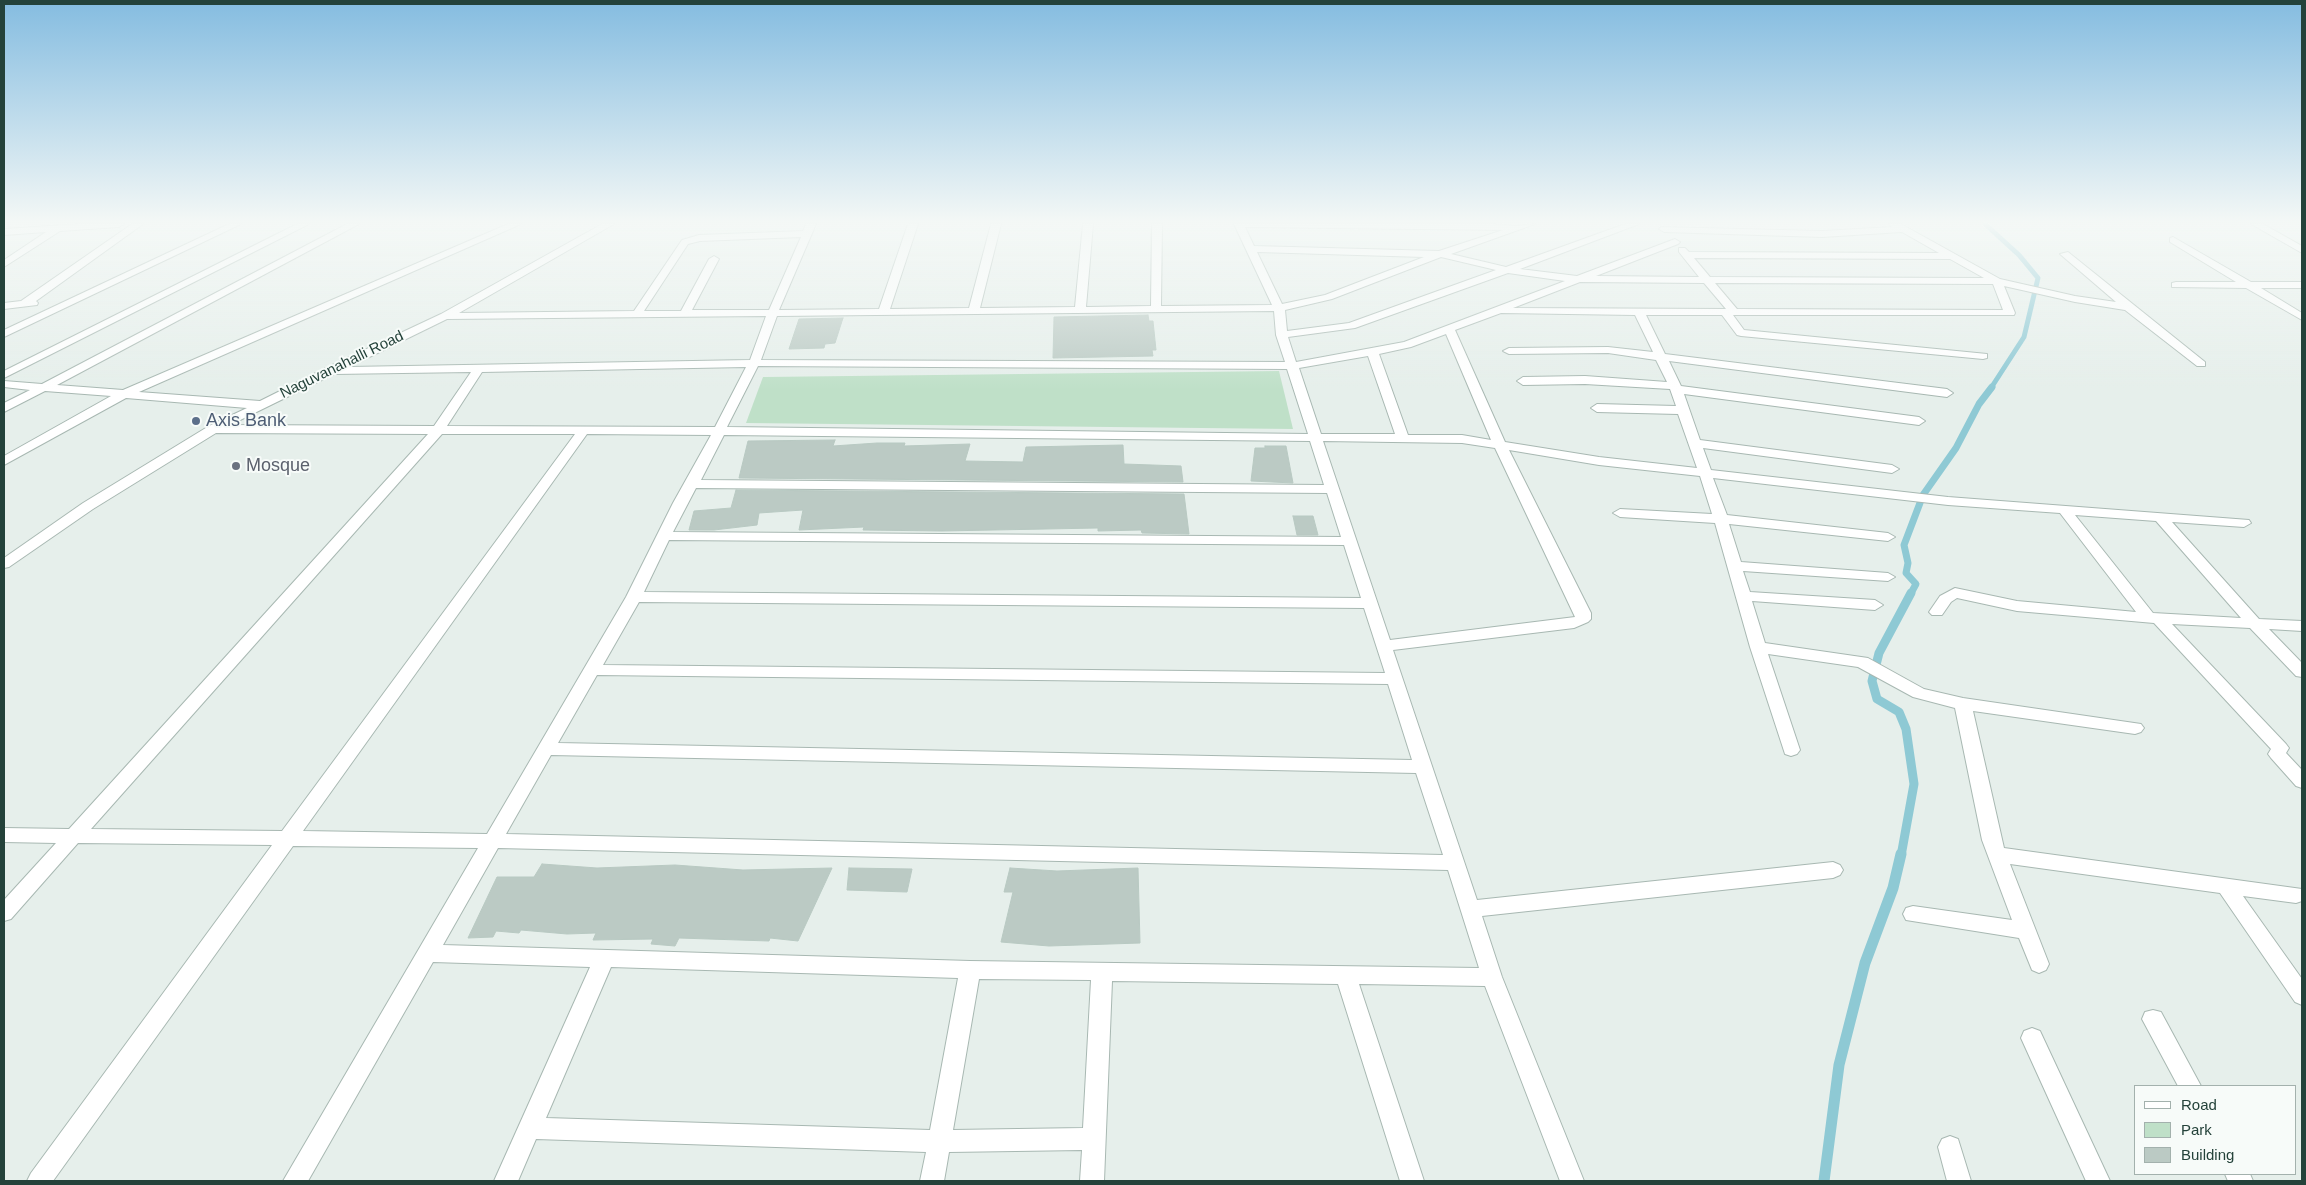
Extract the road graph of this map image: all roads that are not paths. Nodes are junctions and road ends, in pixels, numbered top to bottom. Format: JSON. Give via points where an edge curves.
{"nodes":[{"id":1,"x":59,"y":279,"type":"edge"},
{"id":2,"x":120,"y":279,"type":"edge"},
{"id":3,"x":194,"y":279,"type":"edge"},
{"id":4,"x":249,"y":279,"type":"edge"},
{"id":5,"x":388,"y":279,"type":"edge"},
{"id":6,"x":510,"y":279,"type":"edge"},
{"id":7,"x":660,"y":279,"type":"edge"},
{"id":8,"x":703,"y":279,"type":"edge"},
{"id":9,"x":787,"y":279,"type":"edge"},
{"id":10,"x":895,"y":279,"type":"edge"},
{"id":11,"x":982,"y":279,"type":"edge"},
{"id":12,"x":1083,"y":279,"type":"edge"},
{"id":13,"x":1156,"y":279,"type":"edge"},
{"id":14,"x":1265,"y":279,"type":"edge"},
{"id":15,"x":1374,"y":279,"type":"edge"},
{"id":16,"x":1482,"y":279,"type":"edge"},
{"id":17,"x":1577,"y":279,"type":"edge"},
{"id":18,"x":1597,"y":279,"type":"edge"},
{"id":19,"x":1993,"y":279,"type":"edge"},
{"id":20,"x":2095,"y":279,"type":"edge"},
{"id":21,"x":2241,"y":279,"type":"edge"},
{"id":22,"x":1708,"y":281,"type":"junction"},
{"id":23,"x":1997,"y":282,"type":"junction"},
{"id":24,"x":2176,"y":285,"type":"dead end"},
{"id":25,"x":2251,"y":285,"type":"junction"},
{"id":26,"x":2302,"y":285,"type":"edge"},
{"id":27,"x":77,"y":300,"type":"junction"},
{"id":28,"x":24,"y":304,"type":"junction"},
{"id":29,"x":4,"y":306,"type":"edge"},
{"id":30,"x":2128,"y":307,"type":"junction"},
{"id":31,"x":1279,"y":308,"type":"junction"},
{"id":32,"x":1156,"y":309,"type":"junction"},
{"id":33,"x":1080,"y":310,"type":"junction"},
{"id":34,"x":884,"y":311,"type":"junction"},
{"id":35,"x":974,"y":311,"type":"junction"},
{"id":36,"x":1496,"y":311,"type":"junction"},
{"id":37,"x":1639,"y":311,"type":"junction"},
{"id":38,"x":773,"y":312,"type":"junction"},
{"id":39,"x":1730,"y":312,"type":"junction"},
{"id":40,"x":685,"y":313,"type":"junction"},
{"id":41,"x":637,"y":314,"type":"junction"},
{"id":42,"x":445,"y":316,"type":"junction"},
{"id":43,"x":2302,"y":317,"type":"edge"},
{"id":44,"x":1449,"y":329,"type":"junction"},
{"id":45,"x":4,"y":334,"type":"edge"},
{"id":46,"x":1282,"y":335,"type":"junction"},
{"id":47,"x":1372,"y":351,"type":"junction"},
{"id":48,"x":1509,"y":351,"type":"dead end"},
{"id":49,"x":1659,"y":355,"type":"junction"},
{"id":50,"x":1983,"y":356,"type":"dead end"},
{"id":51,"x":754,"y":363,"type":"junction"},
{"id":52,"x":2201,"y":364,"type":"dead end"},
{"id":53,"x":1292,"y":366,"type":"junction"},
{"id":54,"x":479,"y":368,"type":"junction"},
{"id":55,"x":328,"y":371,"type":"junction"},
{"id":56,"x":4,"y":375,"type":"edge"},
{"id":57,"x":1523,"y":381,"type":"dead end"},
{"id":58,"x":4,"y":384,"type":"edge"},
{"id":59,"x":44,"y":387,"type":"junction"},
{"id":60,"x":1675,"y":387,"type":"junction"},
{"id":61,"x":126,"y":393,"type":"junction"},
{"id":62,"x":1947,"y":393,"type":"dead end"},
{"id":63,"x":260,"y":404,"type":"junction"},
{"id":64,"x":4,"y":408,"type":"edge"},
{"id":65,"x":1597,"y":408,"type":"dead end"},
{"id":66,"x":1682,"y":410,"type":"junction"},
{"id":67,"x":1919,"y":421,"type":"dead end"},
{"id":68,"x":213,"y":429,"type":"junction"},
{"id":69,"x":438,"y":430,"type":"junction"},
{"id":70,"x":584,"y":430,"type":"junction"},
{"id":71,"x":720,"y":431,"type":"junction"},
{"id":72,"x":1316,"y":439,"type":"junction"},
{"id":73,"x":1403,"y":439,"type":"junction"},
{"id":74,"x":1693,"y":443,"type":"junction"},
{"id":75,"x":1500,"y":445,"type":"junction"},
{"id":76,"x":4,"y":461,"type":"edge"},
{"id":77,"x":1892,"y":469,"type":"dead end"},
{"id":78,"x":1703,"y":472,"type":"junction"},
{"id":79,"x":692,"y":484,"type":"junction"},
{"id":80,"x":1332,"y":489,"type":"junction"},
{"id":81,"x":2064,"y":510,"type":"junction"},
{"id":82,"x":1620,"y":513,"type":"dead end"},
{"id":83,"x":2160,"y":517,"type":"junction"},
{"id":84,"x":1721,"y":519,"type":"junction"},
{"id":85,"x":2244,"y":523,"type":"dead end"},
{"id":86,"x":664,"y":536,"type":"junction"},
{"id":87,"x":1888,"y":537,"type":"dead end"},
{"id":88,"x":1349,"y":541,"type":"junction"},
{"id":89,"x":4,"y":564,"type":"edge"},
{"id":90,"x":1734,"y":566,"type":"junction"},
{"id":91,"x":1888,"y":577,"type":"dead end"},
{"id":92,"x":1743,"y":596,"type":"junction"},
{"id":93,"x":634,"y":597,"type":"junction"},
{"id":94,"x":1369,"y":603,"type":"junction"},
{"id":95,"x":1874,"y":606,"type":"dead end"},
{"id":96,"x":1937,"y":612,"type":"dead end"},
{"id":97,"x":2154,"y":618,"type":"junction"},
{"id":98,"x":2256,"y":625,"type":"junction"},
{"id":99,"x":2302,"y":626,"type":"edge"},
{"id":100,"x":1384,"y":646,"type":"junction"},
{"id":101,"x":1758,"y":647,"type":"junction"},
{"id":102,"x":592,"y":670,"type":"junction"},
{"id":103,"x":2302,"y":672,"type":"edge"},
{"id":104,"x":1394,"y":679,"type":"junction"},
{"id":105,"x":1963,"y":704,"type":"junction"},
{"id":106,"x":2135,"y":728,"type":"dead end"},
{"id":107,"x":546,"y":749,"type":"junction"},
{"id":108,"x":1791,"y":750,"type":"dead end"},
{"id":109,"x":1423,"y":766,"type":"junction"},
{"id":110,"x":2302,"y":781,"type":"edge"},
{"id":111,"x":4,"y":835,"type":"edge"},
{"id":112,"x":74,"y":836,"type":"junction"},
{"id":113,"x":287,"y":839,"type":"junction"},
{"id":114,"x":494,"y":841,"type":"junction"},
{"id":115,"x":1997,"y":855,"type":"junction"},
{"id":116,"x":1454,"y":863,"type":"junction"},
{"id":117,"x":1833,"y":870,"type":"dead end"},
{"id":118,"x":2225,"y":885,"type":"junction"},
{"id":119,"x":2296,"y":895,"type":"dead end"},
{"id":120,"x":1470,"y":909,"type":"junction"},
{"id":121,"x":4,"y":912,"type":"edge"},
{"id":122,"x":1913,"y":914,"type":"dead end"},
{"id":123,"x":2027,"y":931,"type":"junction"},
{"id":124,"x":427,"y":953,"type":"junction"},
{"id":125,"x":604,"y":959,"type":"junction"},
{"id":126,"x":2039,"y":964,"type":"dead end"},
{"id":127,"x":970,"y":970,"type":"junction"},
{"id":128,"x":1102,"y":972,"type":"junction"},
{"id":129,"x":1346,"y":975,"type":"junction"},
{"id":130,"x":1492,"y":977,"type":"junction"},
{"id":131,"x":2302,"y":996,"type":"edge"},
{"id":132,"x":2153,"y":1019,"type":"dead end"},
{"id":133,"x":2032,"y":1038,"type":"dead end"},
{"id":134,"x":2189,"y":1085,"type":"edge"},
{"id":135,"x":529,"y":1128,"type":"junction"},
{"id":136,"x":1094,"y":1139,"type":"junction"},
{"id":137,"x":939,"y":1140,"type":"junction"},
{"id":138,"x":1950,"y":1147,"type":"dead end"},
{"id":139,"x":39,"y":1181,"type":"edge"},
{"id":140,"x":295,"y":1181,"type":"edge"},
{"id":141,"x":506,"y":1181,"type":"edge"},
{"id":142,"x":932,"y":1181,"type":"edge"},
{"id":143,"x":1092,"y":1181,"type":"edge"},
{"id":144,"x":1412,"y":1181,"type":"edge"},
{"id":145,"x":1572,"y":1181,"type":"edge"},
{"id":146,"x":1959,"y":1181,"type":"edge"},
{"id":147,"x":2098,"y":1181,"type":"edge"}],
"edges":[{"from":1,"to":28,"type":"street"},
{"from":2,"to":27,"type":"street"},
{"from":3,"to":56,"type":"street"},
{"from":4,"to":59,"type":"street"},
{"from":5,"to":61,"type":"street"},
{"from":6,"to":42,"type":"street","name":"Naguvanahalli Road"},
{"from":7,"to":41,"type":"street"},
{"from":8,"to":40,"type":"street"},
{"from":9,"to":38,"type":"street"},
{"from":10,"to":34,"type":"street"},
{"from":11,"to":35,"type":"street"},
{"from":12,"to":33,"type":"street"},
{"from":13,"to":32,"type":"street"},
{"from":14,"to":31,"type":"street"},
{"from":15,"to":31,"type":"street","via":[[1328,297]]},
{"from":16,"to":46,"type":"street","via":[[1351,326]]},
{"from":17,"to":36,"type":"street"},
{"from":18,"to":22,"type":"street"},
{"from":19,"to":23,"type":"street"},
{"from":20,"to":30,"type":"street"},
{"from":21,"to":25,"type":"street"},
{"from":22,"to":23,"type":"street"},
{"from":22,"to":39,"type":"street"},
{"from":23,"to":30,"type":"street"},
{"from":23,"to":39,"type":"street","via":[[2010,313]]},
{"from":24,"to":25,"type":"street"},
{"from":25,"to":26,"type":"street"},
{"from":25,"to":43,"type":"street"},
{"from":27,"to":28,"type":"street"},
{"from":27,"to":45,"type":"street"},
{"from":28,"to":29,"type":"street"},
{"from":30,"to":52,"type":"street"},
{"from":31,"to":32,"type":"street"},
{"from":31,"to":46,"type":"street"},
{"from":32,"to":33,"type":"street"},
{"from":33,"to":35,"type":"street"},
{"from":34,"to":35,"type":"street"},
{"from":34,"to":38,"type":"street"},
{"from":36,"to":37,"type":"street"},
{"from":36,"to":44,"type":"street"},
{"from":37,"to":39,"type":"street"},
{"from":37,"to":49,"type":"street"},
{"from":38,"to":40,"type":"street"},
{"from":38,"to":51,"type":"street"},
{"from":39,"to":50,"type":"street","via":[[1741,333]]},
{"from":40,"to":41,"type":"street"},
{"from":41,"to":42,"type":"street"},
{"from":42,"to":55,"type":"street","name":"Naguvanahalli Road"},
{"from":44,"to":47,"type":"street","via":[[1407,345]]},
{"from":44,"to":75,"type":"street"},
{"from":46,"to":53,"type":"street"},
{"from":47,"to":53,"type":"street"},
{"from":47,"to":73,"type":"street"},
{"from":48,"to":49,"type":"street","via":[[1608,350]]},
{"from":49,"to":60,"type":"street"},
{"from":49,"to":62,"type":"street"},
{"from":51,"to":53,"type":"street"},
{"from":51,"to":54,"type":"street"},
{"from":51,"to":71,"type":"street"},
{"from":53,"to":72,"type":"street"},
{"from":54,"to":55,"type":"street"},
{"from":54,"to":69,"type":"street"},
{"from":55,"to":63,"type":"street","name":"Naguvanahalli Road"},
{"from":57,"to":60,"type":"street","via":[[1585,380]]},
{"from":58,"to":59,"type":"street"},
{"from":59,"to":61,"type":"street"},
{"from":59,"to":64,"type":"street"},
{"from":60,"to":66,"type":"street"},
{"from":60,"to":67,"type":"street"},
{"from":61,"to":63,"type":"street"},
{"from":61,"to":76,"type":"street"},
{"from":63,"to":68,"type":"street","name":"Naguvanahalli Road"},
{"from":65,"to":66,"type":"street"},
{"from":66,"to":74,"type":"street"},
{"from":68,"to":69,"type":"street"},
{"from":68,"to":89,"type":"street","name":"Naguvanahalli Road","via":[[88,506]]},
{"from":69,"to":70,"type":"street"},
{"from":69,"to":112,"type":"street"},
{"from":70,"to":71,"type":"street"},
{"from":70,"to":113,"type":"street"},
{"from":71,"to":72,"type":"street"},
{"from":71,"to":79,"type":"street"},
{"from":72,"to":73,"type":"street"},
{"from":72,"to":80,"type":"street"},
{"from":73,"to":75,"type":"street","via":[[1462,439]]},
{"from":74,"to":77,"type":"street"},
{"from":74,"to":78,"type":"street"},
{"from":75,"to":78,"type":"street","via":[[1599,461]]},
{"from":75,"to":100,"type":"street","via":[[1584,613],[1583,620]]},
{"from":78,"to":81,"type":"street","via":[[1948,501]]},
{"from":78,"to":84,"type":"street"},
{"from":79,"to":80,"type":"street"},
{"from":79,"to":86,"type":"street"},
{"from":80,"to":88,"type":"street"},
{"from":81,"to":83,"type":"street"},
{"from":81,"to":97,"type":"street"},
{"from":82,"to":84,"type":"street"},
{"from":83,"to":85,"type":"street"},
{"from":83,"to":98,"type":"street"},
{"from":84,"to":87,"type":"street"},
{"from":84,"to":90,"type":"street"},
{"from":86,"to":88,"type":"street"},
{"from":86,"to":93,"type":"street"},
{"from":88,"to":94,"type":"street"},
{"from":90,"to":91,"type":"street"},
{"from":90,"to":92,"type":"street"},
{"from":92,"to":95,"type":"street"},
{"from":92,"to":101,"type":"street"},
{"from":93,"to":94,"type":"street"},
{"from":93,"to":102,"type":"street"},
{"from":94,"to":100,"type":"street"},
{"from":96,"to":97,"type":"street","via":[[1944,599],[1955,593],[2017,606]]},
{"from":97,"to":98,"type":"street"},
{"from":97,"to":110,"type":"street","via":[[2280,748],[2277,754]]},
{"from":98,"to":99,"type":"street"},
{"from":98,"to":103,"type":"street"},
{"from":100,"to":104,"type":"street"},
{"from":101,"to":105,"type":"street","via":[[1862,662],[1919,693]]},
{"from":101,"to":108,"type":"street"},
{"from":102,"to":104,"type":"street"},
{"from":102,"to":107,"type":"street"},
{"from":104,"to":109,"type":"street"},
{"from":105,"to":106,"type":"street"},
{"from":105,"to":115,"type":"street","via":[[1991,840]]},
{"from":107,"to":109,"type":"street"},
{"from":107,"to":114,"type":"street"},
{"from":109,"to":116,"type":"street"},
{"from":111,"to":112,"type":"street"},
{"from":112,"to":113,"type":"street"},
{"from":112,"to":121,"type":"street"},
{"from":113,"to":114,"type":"street"},
{"from":113,"to":139,"type":"street"},
{"from":114,"to":116,"type":"street"},
{"from":114,"to":124,"type":"street"},
{"from":115,"to":118,"type":"street"},
{"from":115,"to":123,"type":"street"},
{"from":116,"to":120,"type":"street"},
{"from":117,"to":120,"type":"street"},
{"from":118,"to":119,"type":"street"},
{"from":118,"to":131,"type":"street"},
{"from":120,"to":130,"type":"street"},
{"from":122,"to":123,"type":"street"},
{"from":123,"to":126,"type":"street"},
{"from":124,"to":125,"type":"street"},
{"from":124,"to":140,"type":"street"},
{"from":125,"to":127,"type":"street"},
{"from":125,"to":135,"type":"street"},
{"from":127,"to":128,"type":"street"},
{"from":127,"to":137,"type":"street"},
{"from":128,"to":129,"type":"street"},
{"from":128,"to":136,"type":"street"},
{"from":129,"to":130,"type":"street"},
{"from":129,"to":144,"type":"street"},
{"from":130,"to":145,"type":"street"},
{"from":132,"to":134,"type":"street"},
{"from":133,"to":147,"type":"street"},
{"from":135,"to":137,"type":"street"},
{"from":135,"to":141,"type":"street"},
{"from":136,"to":137,"type":"street"},
{"from":136,"to":143,"type":"street"},
{"from":137,"to":142,"type":"street"},
{"from":138,"to":146,"type":"street"}]}
